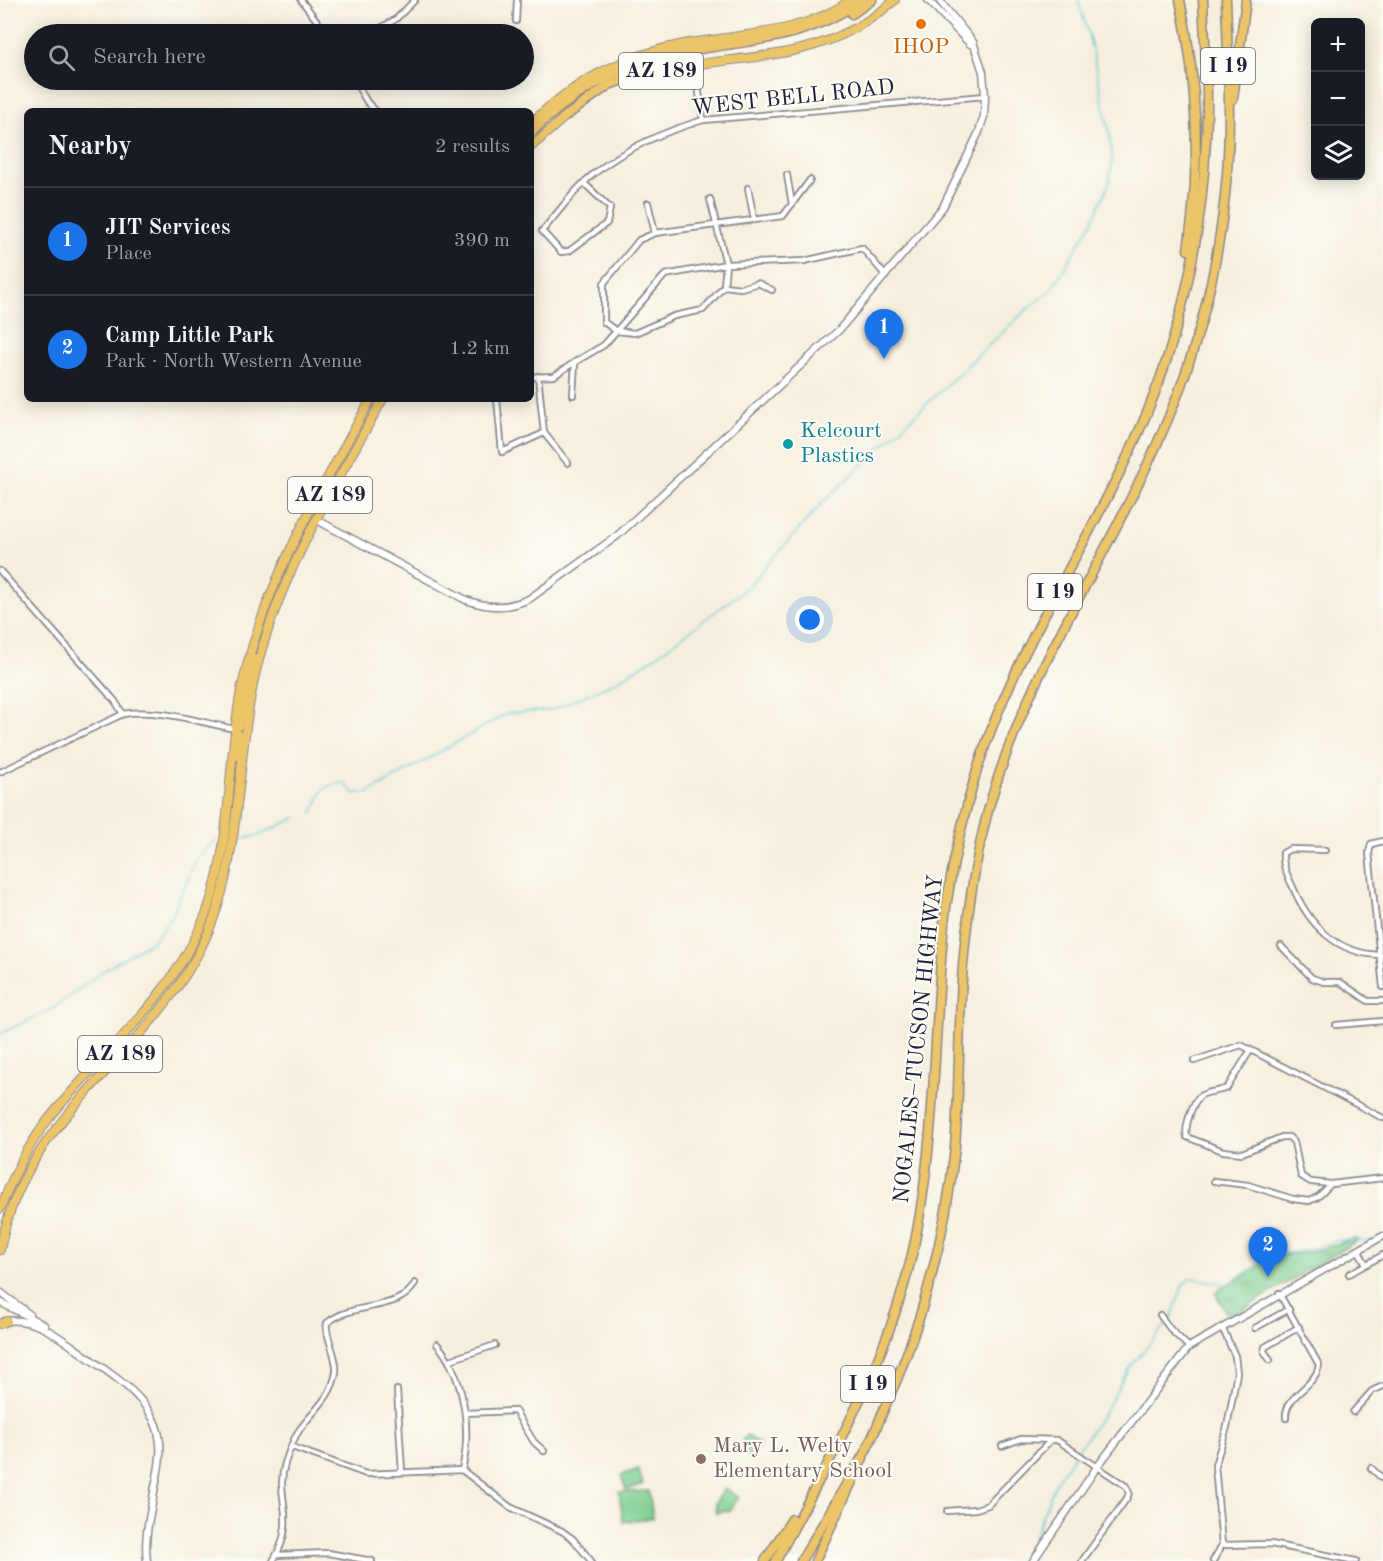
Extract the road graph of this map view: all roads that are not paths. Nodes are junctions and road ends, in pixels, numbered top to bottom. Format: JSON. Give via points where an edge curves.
{"nodes":[{"id":1,"x":301,"y":0,"type":"edge"},
{"id":2,"x":415,"y":0,"type":"edge"},
{"id":3,"x":517,"y":0,"type":"edge"},
{"id":4,"x":850,"y":0,"type":"edge"},
{"id":5,"x":862,"y":0,"type":"edge"},
{"id":6,"x":872,"y":0,"type":"edge"},
{"id":7,"x":895,"y":0,"type":"edge"},
{"id":8,"x":928,"y":0,"type":"edge"},
{"id":9,"x":939,"y":0,"type":"edge"},
{"id":10,"x":1180,"y":0,"type":"edge"},
{"id":11,"x":1203,"y":0,"type":"edge"},
{"id":12,"x":1226,"y":0,"type":"edge"},
{"id":13,"x":1246,"y":0,"type":"edge"},
{"id":14,"x":516,"y":21,"type":"dead end"},
{"id":15,"x":955,"y":21,"type":"junction"},
{"id":16,"x":319,"y":24,"type":"edge"},
{"id":17,"x":387,"y":24,"type":"edge"},
{"id":18,"x":695,"y":65,"type":"junction"},
{"id":19,"x":361,"y":90,"type":"edge"},
{"id":20,"x":985,"y":96,"type":"junction"},
{"id":21,"x":374,"y":108,"type":"edge"},
{"id":22,"x":563,"y":118,"type":"junction"},
{"id":23,"x":703,"y":120,"type":"junction"},
{"id":24,"x":534,"y":121,"type":"edge"},
{"id":25,"x":534,"y":130,"type":"edge"},
{"id":26,"x":1229,"y":132,"type":"junction"},
{"id":27,"x":534,"y":144,"type":"edge"},
{"id":28,"x":787,"y":175,"type":"dead end"},
{"id":29,"x":810,"y":180,"type":"dead end"},
{"id":30,"x":585,"y":184,"type":"junction"},
{"id":31,"x":748,"y":188,"type":"dead end"},
{"id":32,"x":710,"y":199,"type":"dead end"},
{"id":33,"x":648,"y":203,"type":"dead end"},
{"id":34,"x":792,"y":204,"type":"junction"},
{"id":35,"x":754,"y":219,"type":"junction"},
{"id":36,"x":716,"y":224,"type":"junction"},
{"id":37,"x":655,"y":233,"type":"junction"},
{"id":38,"x":726,"y":264,"type":"junction"},
{"id":39,"x":886,"y":276,"type":"junction"},
{"id":40,"x":724,"y":286,"type":"junction"},
{"id":41,"x":772,"y":290,"type":"dead end"},
{"id":42,"x":616,"y":331,"type":"junction"},
{"id":43,"x":575,"y":362,"type":"junction"},
{"id":44,"x":1160,"y":375,"type":"junction"},
{"id":45,"x":538,"y":376,"type":"junction"},
{"id":46,"x":534,"y":377,"type":"edge"},
{"id":47,"x":573,"y":395,"type":"dead end"},
{"id":48,"x":369,"y":402,"type":"edge"},
{"id":49,"x":380,"y":402,"type":"edge"},
{"id":50,"x":497,"y":402,"type":"edge"},
{"id":51,"x":544,"y":433,"type":"junction"},
{"id":52,"x":348,"y":440,"type":"junction"},
{"id":53,"x":568,"y":463,"type":"dead end"},
{"id":54,"x":317,"y":520,"type":"junction"},
{"id":55,"x":0,"y":572,"type":"edge"},
{"id":56,"x":271,"y":590,"type":"junction"},
{"id":57,"x":281,"y":593,"type":"junction"},
{"id":58,"x":123,"y":714,"type":"junction"},
{"id":59,"x":235,"y":729,"type":"junction"},
{"id":60,"x":0,"y":772,"type":"edge"},
{"id":61,"x":231,"y":817,"type":"junction"},
{"id":62,"x":1383,"y":841,"type":"edge"},
{"id":63,"x":1325,"y":850,"type":"dead end"},
{"id":64,"x":1376,"y":910,"type":"junction"},
{"id":65,"x":1383,"y":910,"type":"edge"},
{"id":66,"x":1281,"y":946,"type":"dead end"},
{"id":67,"x":1381,"y":955,"type":"junction"},
{"id":68,"x":1383,"y":987,"type":"edge"},
{"id":69,"x":1383,"y":1001,"type":"edge"},
{"id":70,"x":1383,"y":1021,"type":"edge"},
{"id":71,"x":1336,"y":1025,"type":"dead end"},
{"id":72,"x":111,"y":1049,"type":"junction"},
{"id":73,"x":1250,"y":1050,"type":"junction"},
{"id":74,"x":1194,"y":1061,"type":"dead end"},
{"id":75,"x":112,"y":1063,"type":"junction"},
{"id":76,"x":55,"y":1112,"type":"junction"},
{"id":77,"x":1383,"y":1118,"type":"edge"},
{"id":78,"x":57,"y":1125,"type":"junction"},
{"id":79,"x":17,"y":1170,"type":"junction"},
{"id":80,"x":1383,"y":1178,"type":"edge"},
{"id":81,"x":1214,"y":1181,"type":"dead end"},
{"id":82,"x":21,"y":1183,"type":"junction"},
{"id":83,"x":1331,"y":1184,"type":"junction"},
{"id":84,"x":0,"y":1209,"type":"edge"},
{"id":85,"x":1383,"y":1236,"type":"edge"},
{"id":86,"x":0,"y":1250,"type":"edge"},
{"id":87,"x":1358,"y":1250,"type":"junction"},
{"id":88,"x":1382,"y":1257,"type":"edge"},
{"id":89,"x":1366,"y":1264,"type":"junction"},
{"id":90,"x":1349,"y":1274,"type":"dead end"},
{"id":91,"x":415,"y":1283,"type":"dead end"},
{"id":92,"x":0,"y":1292,"type":"edge"},
{"id":93,"x":1279,"y":1293,"type":"junction"},
{"id":94,"x":0,"y":1302,"type":"edge"},
{"id":95,"x":1289,"y":1309,"type":"junction"},
{"id":96,"x":1160,"y":1315,"type":"dead end"},
{"id":97,"x":2,"y":1322,"type":"edge"},
{"id":98,"x":41,"y":1323,"type":"junction"},
{"id":99,"x":1222,"y":1327,"type":"junction"},
{"id":100,"x":1299,"y":1327,"type":"junction"},
{"id":101,"x":1255,"y":1328,"type":"dead end"},
{"id":102,"x":54,"y":1333,"type":"junction"},
{"id":103,"x":437,"y":1344,"type":"dead end"},
{"id":104,"x":495,"y":1345,"type":"dead end"},
{"id":105,"x":1189,"y":1347,"type":"junction"},
{"id":106,"x":450,"y":1360,"type":"junction"},
{"id":107,"x":1270,"y":1360,"type":"dead end"},
{"id":108,"x":1383,"y":1386,"type":"edge"},
{"id":109,"x":397,"y":1390,"type":"dead end"},
{"id":110,"x":1353,"y":1412,"type":"dead end"},
{"id":111,"x":465,"y":1413,"type":"junction"},
{"id":112,"x":1286,"y":1418,"type":"dead end"},
{"id":113,"x":1051,"y":1440,"type":"junction"},
{"id":114,"x":1002,"y":1446,"type":"dead end"},
{"id":115,"x":292,"y":1447,"type":"junction"},
{"id":116,"x":544,"y":1451,"type":"dead end"},
{"id":117,"x":863,"y":1455,"type":"junction"},
{"id":118,"x":830,"y":1461,"type":"junction"},
{"id":119,"x":1097,"y":1467,"type":"junction"},
{"id":120,"x":1371,"y":1468,"type":"dead end"},
{"id":121,"x":462,"y":1470,"type":"junction"},
{"id":122,"x":402,"y":1472,"type":"junction"},
{"id":123,"x":1383,"y":1479,"type":"edge"},
{"id":124,"x":947,"y":1511,"type":"dead end"},
{"id":125,"x":1222,"y":1545,"type":"junction"},
{"id":126,"x":277,"y":1555,"type":"junction"},
{"id":127,"x":1339,"y":1558,"type":"edge"},
{"id":128,"x":147,"y":1561,"type":"edge"},
{"id":129,"x":273,"y":1561,"type":"edge"},
{"id":130,"x":372,"y":1561,"type":"edge"},
{"id":131,"x":591,"y":1561,"type":"edge"},
{"id":132,"x":765,"y":1561,"type":"edge"},
{"id":133,"x":776,"y":1561,"type":"edge"},
{"id":134,"x":801,"y":1561,"type":"edge"},
{"id":135,"x":815,"y":1561,"type":"edge"},
{"id":136,"x":1033,"y":1561,"type":"edge"},
{"id":137,"x":1082,"y":1561,"type":"edge"},
{"id":138,"x":1213,"y":1561,"type":"edge"},
{"id":139,"x":1356,"y":1561,"type":"edge"}],
"edges":[{"from":1,"to":16,"type":"street"},
{"from":2,"to":17,"type":"street"},
{"from":3,"to":14,"type":"street"},
{"from":4,"to":24,"type":"highway","number":"AZ 189","via":[[789,28],[682,45],[631,58],[579,85]]},
{"from":5,"to":25,"type":"highway","via":[[835,18],[787,37],[669,55],[614,74],[564,104]]},
{"from":6,"to":22,"type":"highway","via":[[838,23],[789,42],[677,60],[633,74],[593,95]]},
{"from":7,"to":18,"type":"highway","number":"AZ 189","via":[[850,31],[811,48]]},
{"from":8,"to":15,"type":"street"},
{"from":9,"to":15,"type":"street"},
{"from":10,"to":44,"type":"highway","via":[[1194,75],[1196,188],[1186,265]]},
{"from":11,"to":44,"type":"highway","name":"NOGALES–TUCSON HIGHWAY","number":"I 19","via":[[1207,136],[1203,188],[1189,274]]},
{"from":12,"to":26,"type":"highway","name":"NOGALES–TUCSON HIGHWAY","number":"I 19"},
{"from":13,"to":26,"type":"highway"},
{"from":15,"to":20,"type":"street","via":[[973,42]]},
{"from":18,"to":22,"type":"highway","number":"AZ 189","via":[[626,82]]},
{"from":18,"to":23,"type":"street"},
{"from":19,"to":21,"type":"street"},
{"from":20,"to":23,"type":"street","name":"WEST BELL ROAD"},
{"from":20,"to":39,"type":"street","via":[[979,132],[946,202]]},
{"from":22,"to":27,"type":"highway","number":"AZ 189"},
{"from":23,"to":30,"type":"street","name":"WEST BELL ROAD","via":[[666,131],[628,150]]},
{"from":26,"to":117,"type":"highway","name":"NOGALES–TUCSON HIGHWAY","number":"I 19","via":[[1215,263],[1184,379],[1141,479],[1048,654],[995,786],[980,846],[963,963],[950,1180],[913,1338]]},
{"from":28,"to":34,"type":"street"},
{"from":29,"to":34,"type":"street"},
{"from":30,"to":30,"type":"street","name":"WEST BELL ROAD","via":[[610,208],[607,223],[569,251],[561,252],[542,231]]},
{"from":31,"to":35,"type":"street"},
{"from":32,"to":36,"type":"street"},
{"from":33,"to":37,"type":"street"},
{"from":34,"to":35,"type":"street","via":[[783,216]]},
{"from":35,"to":36,"type":"street"},
{"from":36,"to":37,"type":"street"},
{"from":36,"to":38,"type":"street"},
{"from":37,"to":42,"type":"street","via":[[639,240],[604,282],[604,322]]},
{"from":38,"to":39,"type":"street","via":[[804,261],[862,248]]},
{"from":38,"to":40,"type":"street"},
{"from":38,"to":42,"type":"street","via":[[665,275]]},
{"from":39,"to":54,"type":"street","via":[[839,330],[623,531],[536,594],[516,604],[493,607],[466,600]]},
{"from":40,"to":41,"type":"street","via":[[741,288],[758,283]]},
{"from":40,"to":42,"type":"street","via":[[702,310],[674,316],[635,333]]},
{"from":42,"to":43,"type":"street","via":[[604,345]]},
{"from":43,"to":45,"type":"street","via":[[554,376]]},
{"from":43,"to":47,"type":"street"},
{"from":44,"to":118,"type":"highway","name":"NOGALES–TUCSON HIGHWAY","number":"I 19","via":[[1140,429],[1018,663],[990,729],[961,828],[945,920],[930,1145],[915,1242],[876,1368]]},
{"from":45,"to":46,"type":"street"},
{"from":45,"to":51,"type":"street"},
{"from":48,"to":52,"type":"highway","number":"AZ 189"},
{"from":49,"to":54,"type":"highway","number":"AZ 189"},
{"from":50,"to":51,"type":"street","via":[[502,452]]},
{"from":51,"to":53,"type":"street"},
{"from":52,"to":54,"type":"highway","via":[[317,507]]},
{"from":52,"to":56,"type":"highway","number":"AZ 189"},
{"from":54,"to":56,"type":"highway","via":[[307,527]]},
{"from":54,"to":57,"type":"highway","number":"AZ 189"},
{"from":55,"to":58,"type":"street"},
{"from":56,"to":59,"type":"highway","number":"AZ 189","via":[[250,652]]},
{"from":57,"to":59,"type":"highway","via":[[257,652]]},
{"from":57,"to":61,"type":"highway","number":"AZ 189","via":[[256,675]]},
{"from":58,"to":59,"type":"street","via":[[160,714]]},
{"from":58,"to":60,"type":"street"},
{"from":59,"to":61,"type":"highway","number":"AZ 189"},
{"from":61,"to":72,"type":"highway","number":"AZ 189","via":[[208,910],[184,958],[160,994]]},
{"from":61,"to":75,"type":"highway","number":"AZ 189","via":[[231,860],[215,916],[194,961],[168,999]]},
{"from":62,"to":64,"type":"street","via":[[1371,844],[1369,853]]},
{"from":63,"to":67,"type":"street","via":[[1290,849],[1283,854],[1296,895],[1316,927],[1348,949]]},
{"from":64,"to":65,"type":"street"},
{"from":64,"to":67,"type":"street"},
{"from":66,"to":69,"type":"street","via":[[1311,978],[1340,982],[1368,1001]]},
{"from":67,"to":68,"type":"street"},
{"from":70,"to":71,"type":"street"},
{"from":72,"to":75,"type":"highway"},
{"from":72,"to":76,"type":"highway","number":"AZ 189"},
{"from":73,"to":74,"type":"street","via":[[1237,1045]]},
{"from":73,"to":77,"type":"street"},
{"from":73,"to":83,"type":"street","via":[[1227,1088],[1197,1100],[1185,1129],[1187,1137],[1223,1151],[1248,1152],[1287,1136],[1292,1139],[1299,1173],[1305,1179]]},
{"from":75,"to":78,"type":"highway","number":"AZ 189"},
{"from":76,"to":78,"type":"highway"},
{"from":76,"to":79,"type":"highway","number":"AZ 189"},
{"from":78,"to":82,"type":"highway","number":"AZ 189"},
{"from":79,"to":82,"type":"highway","via":[[22,1174]]},
{"from":79,"to":84,"type":"highway","number":"AZ 189"},
{"from":80,"to":83,"type":"street"},
{"from":81,"to":83,"type":"street","via":[[1248,1185],[1309,1201]]},
{"from":82,"to":86,"type":"highway","number":"AZ 189"},
{"from":85,"to":87,"type":"street"},
{"from":87,"to":89,"type":"street"},
{"from":87,"to":93,"type":"street"},
{"from":88,"to":89,"type":"street"},
{"from":89,"to":90,"type":"street"},
{"from":91,"to":115,"type":"street","via":[[397,1301],[353,1309],[327,1323],[336,1370],[333,1382]]},
{"from":92,"to":98,"type":"street"},
{"from":93,"to":95,"type":"street"},
{"from":93,"to":99,"type":"street"},
{"from":94,"to":98,"type":"street"},
{"from":95,"to":100,"type":"street"},
{"from":95,"to":101,"type":"street"},
{"from":96,"to":105,"type":"street"},
{"from":97,"to":102,"type":"street","via":[[32,1323]]},
{"from":98,"to":102,"type":"street"},
{"from":99,"to":105,"type":"street"},
{"from":99,"to":125,"type":"street","via":[[1235,1356],[1237,1373],[1215,1465]]},
{"from":100,"to":107,"type":"street","via":[[1266,1347]]},
{"from":100,"to":112,"type":"street","via":[[1317,1360],[1318,1370],[1287,1407]]},
{"from":102,"to":128,"type":"street","via":[[143,1401],[157,1426],[160,1458],[148,1522]]},
{"from":103,"to":106,"type":"street"},
{"from":104,"to":106,"type":"street"},
{"from":105,"to":119,"type":"street"},
{"from":106,"to":111,"type":"street"},
{"from":108,"to":110,"type":"street","via":[[1372,1391]]},
{"from":109,"to":122,"type":"street"},
{"from":111,"to":116,"type":"street","via":[[515,1410]]},
{"from":111,"to":121,"type":"street"},
{"from":113,"to":114,"type":"street","via":[[1021,1439]]},
{"from":113,"to":119,"type":"street","via":[[1062,1442]]},
{"from":113,"to":124,"type":"street","via":[[988,1505]]},
{"from":115,"to":122,"type":"street","via":[[366,1474]]},
{"from":115,"to":126,"type":"street","via":[[283,1475],[286,1530]]},
{"from":117,"to":134,"type":"highway","name":"NOGALES–TUCSON HIGHWAY","number":"I 19"},
{"from":117,"to":135,"type":"highway","via":[[860,1469]]},
{"from":118,"to":132,"type":"highway"},
{"from":118,"to":133,"type":"highway","name":"NOGALES–TUCSON HIGHWAY","number":"I 19"},
{"from":119,"to":136,"type":"street"},
{"from":119,"to":137,"type":"street","via":[[1122,1483],[1128,1495]]},
{"from":120,"to":123,"type":"street"},
{"from":121,"to":122,"type":"street"},
{"from":121,"to":131,"type":"street","via":[[510,1507],[562,1531]]},
{"from":125,"to":127,"type":"street","via":[[1271,1544]]},
{"from":125,"to":138,"type":"street"},
{"from":126,"to":129,"type":"street"},
{"from":126,"to":130,"type":"street","via":[[328,1553]]},
{"from":127,"to":139,"type":"street"}]}
